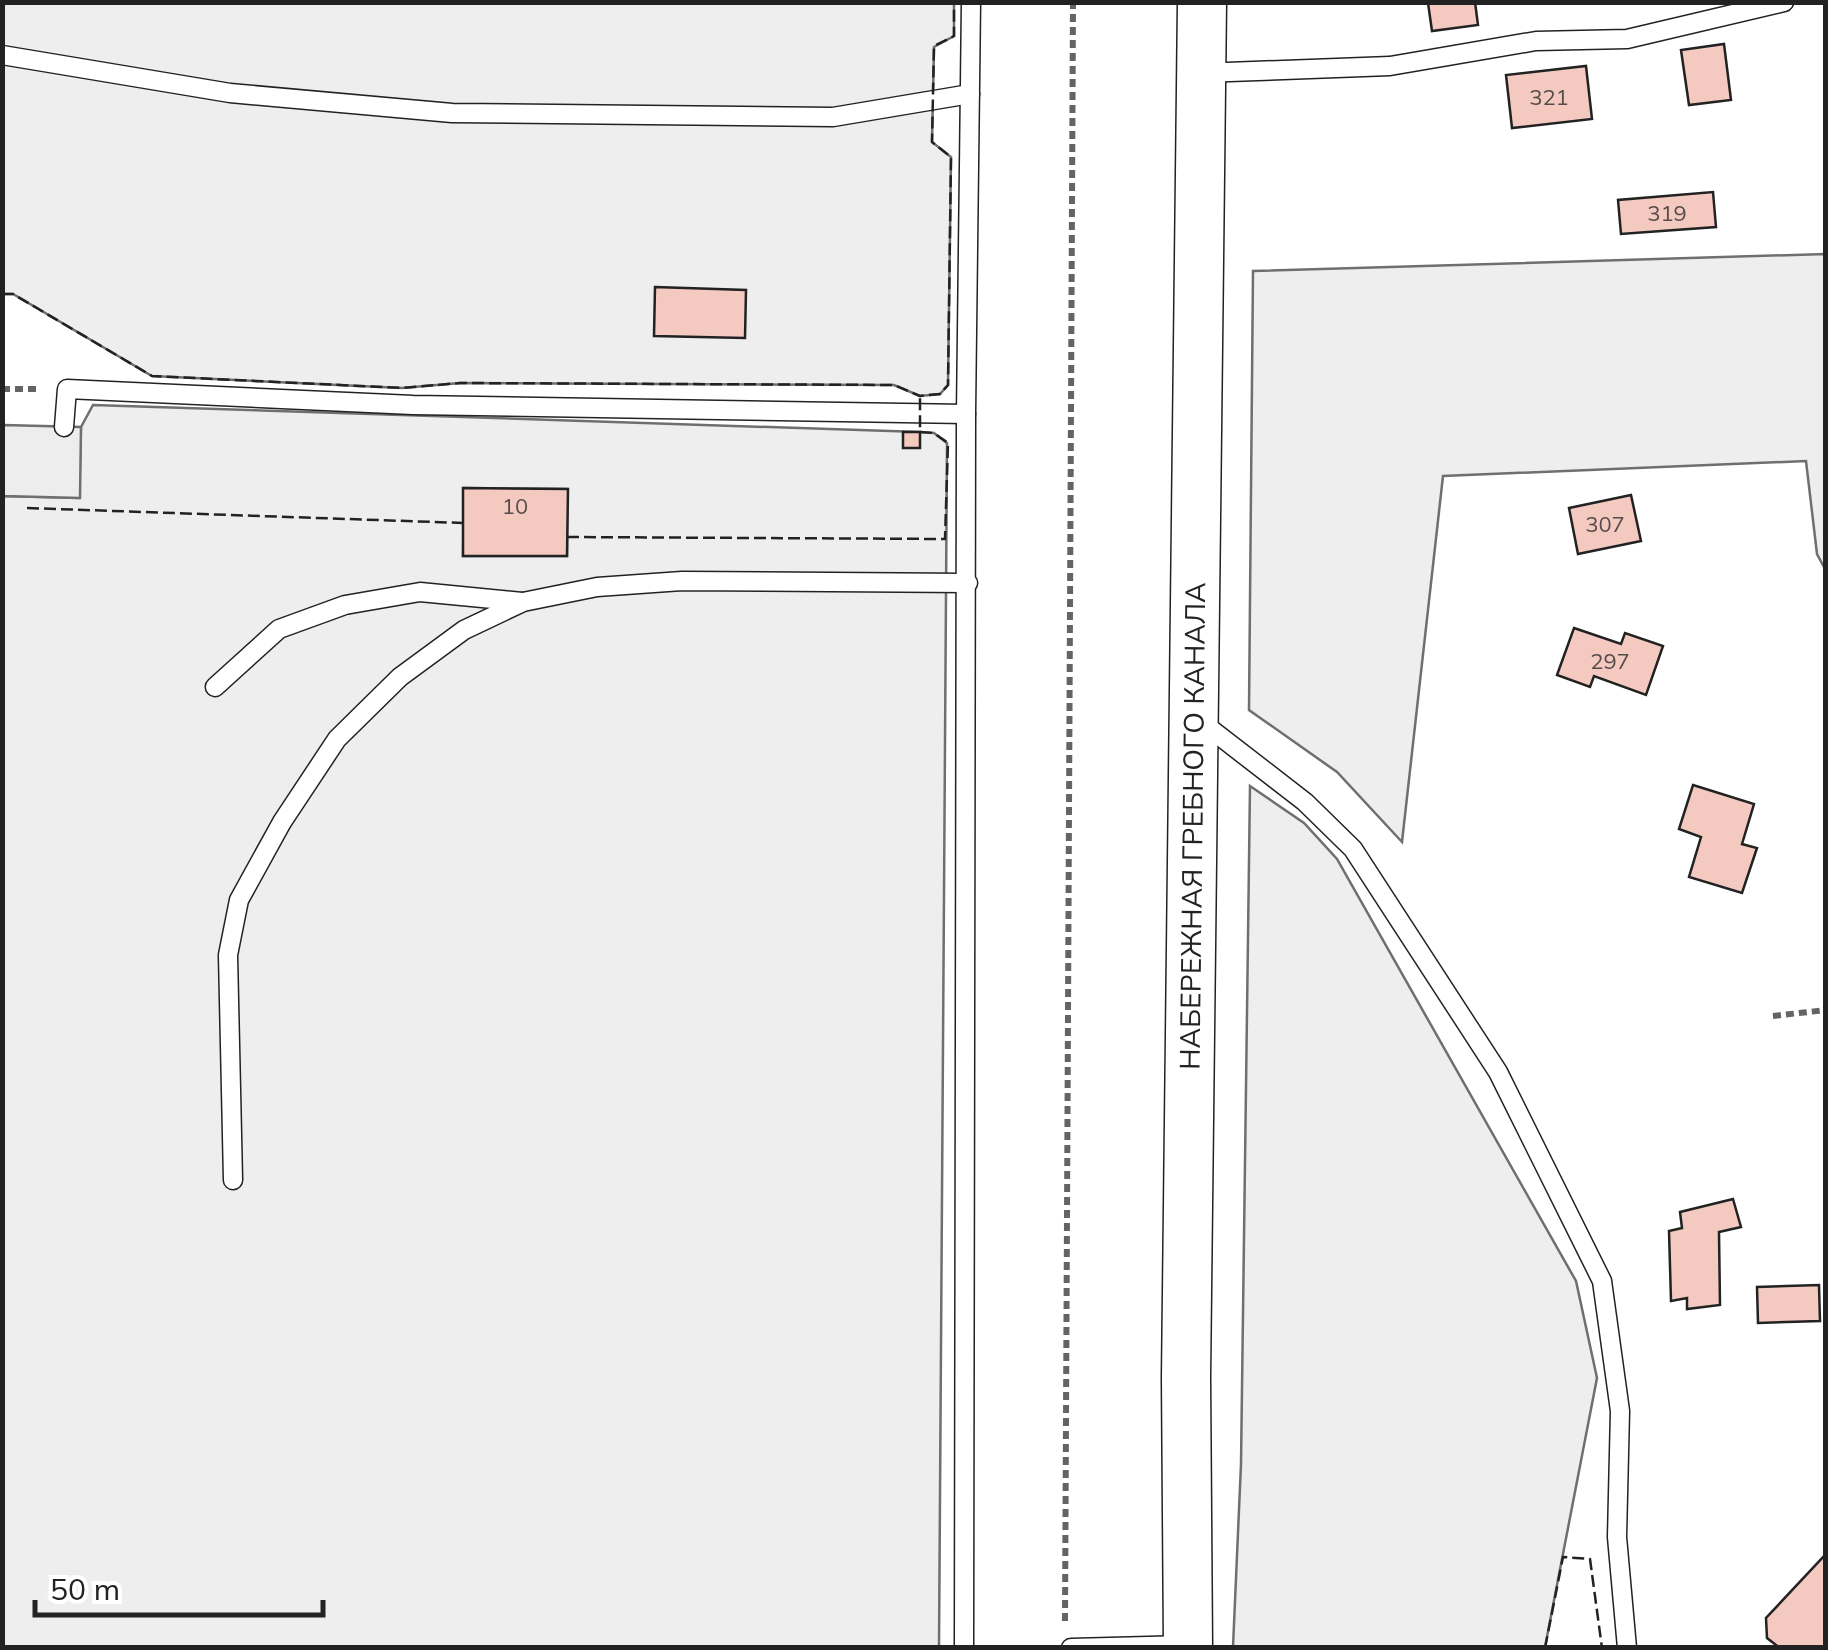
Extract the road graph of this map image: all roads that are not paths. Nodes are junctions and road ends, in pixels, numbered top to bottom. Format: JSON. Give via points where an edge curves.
{"nodes":[{"id":1,"x":971,"y":2,"type":"edge"},
{"id":2,"x":1202,"y":2,"type":"edge"},
{"id":3,"x":1784,"y":2,"type":"edge"},
{"id":4,"x":2,"y":56,"type":"edge"},
{"id":5,"x":1201,"y":73,"type":"junction"},
{"id":6,"x":970,"y":94,"type":"junction"},
{"id":7,"x":966,"y":414,"type":"junction"},
{"id":8,"x":64,"y":427,"type":"dead end"},
{"id":9,"x":968,"y":583,"type":"junction"},
{"id":10,"x":522,"y":602,"type":"junction"},
{"id":11,"x":216,"y":686,"type":"dead end"},
{"id":12,"x":1195,"y":717,"type":"junction"},
{"id":13,"x":232,"y":1180,"type":"dead end"},
{"id":14,"x":1071,"y":1646,"type":"edge"},
{"id":15,"x":1188,"y":1646,"type":"edge"},
{"id":16,"x":964,"y":1648,"type":"edge"},
{"id":17,"x":1626,"y":1648,"type":"edge"}],
"edges":[{"from":1,"to":6,"type":"lane"},
{"from":2,"to":5,"type":"street","name":"НАБЕРЕЖНАЯ ГРЕБНОГО КАНАЛА"},
{"from":3,"to":5,"type":"lane","via":[[1627,39],[1536,42],[1390,66]]},
{"from":4,"to":6,"type":"lane","via":[[230,93],[452,113],[833,117]]},
{"from":5,"to":12,"type":"street","name":"НАБЕРЕЖНАЯ ГРЕБНОГО КАНАЛА"},
{"from":6,"to":7,"type":"lane"},
{"from":7,"to":8,"type":"lane","via":[[413,405],[67,389]]},
{"from":7,"to":9,"type":"lane"},
{"from":9,"to":10,"type":"lane","via":[[682,581],[597,587]]},
{"from":9,"to":16,"type":"lane"},
{"from":10,"to":11,"type":"lane","via":[[420,592],[345,605],[279,630]]},
{"from":10,"to":13,"type":"lane","via":[[464,630],[400,677],[337,740],[239,900],[228,955]]},
{"from":12,"to":15,"type":"street","name":"НАБЕРЕЖНАЯ ГРЕБНОГО КАНАЛА"},
{"from":12,"to":17,"type":"lane","via":[[1305,802],[1353,850],[1498,1072],[1602,1281],[1620,1411],[1617,1538]]},
{"from":14,"to":15,"type":"lane"}]}
